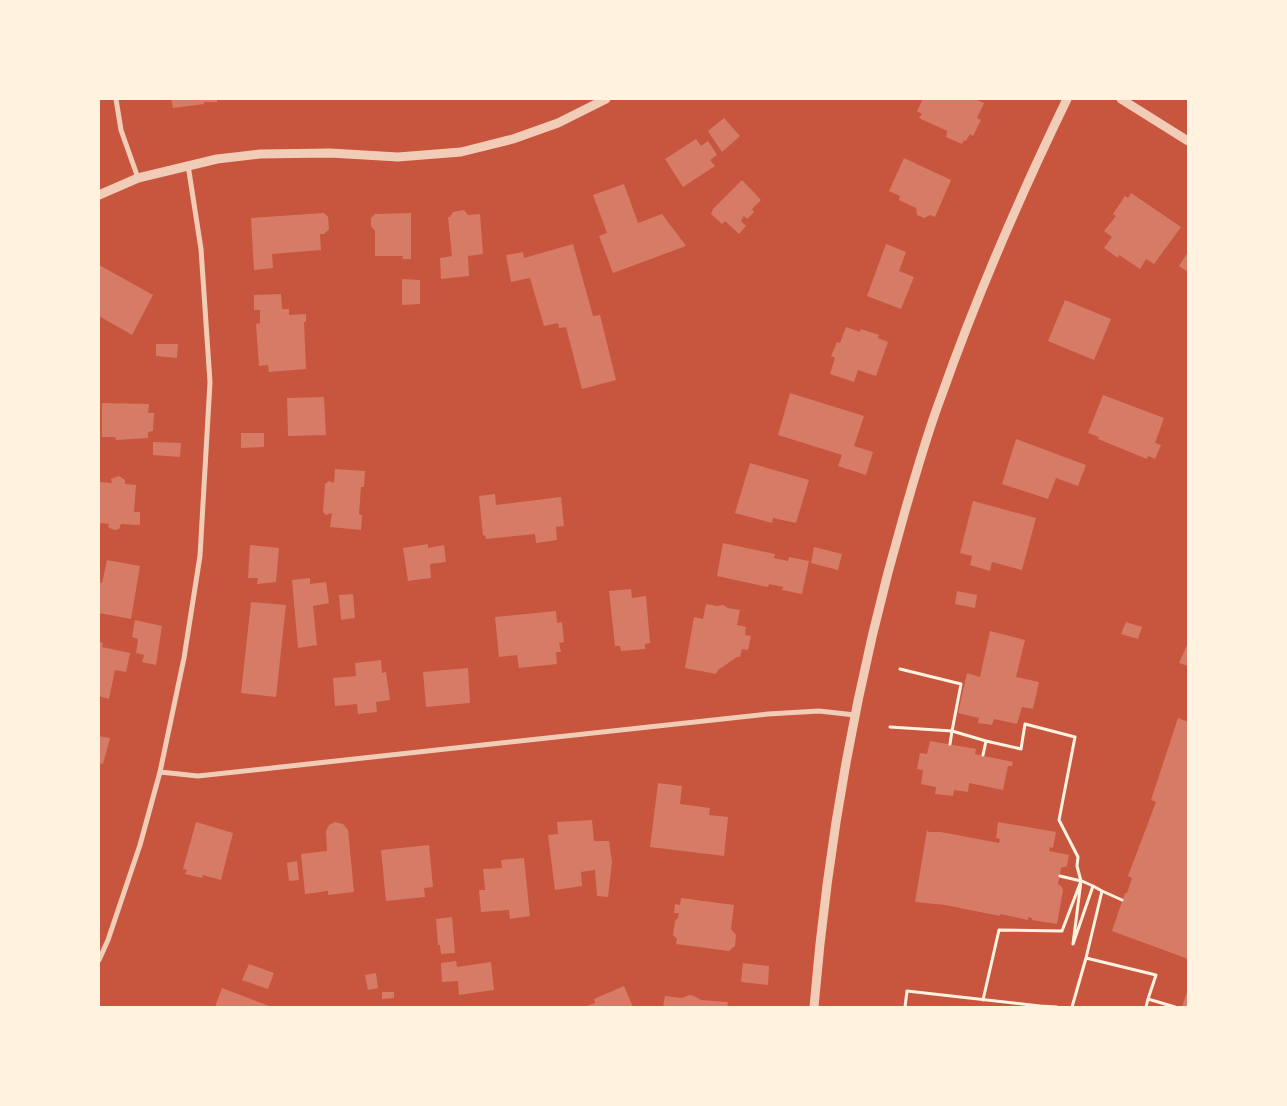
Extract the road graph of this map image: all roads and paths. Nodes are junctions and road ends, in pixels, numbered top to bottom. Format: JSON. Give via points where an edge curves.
{"nodes":[{"id":1,"x":116,"y":99,"type":"edge"},
{"id":2,"x":606,"y":99,"type":"edge"},
{"id":3,"x":1067,"y":99,"type":"edge"},
{"id":4,"x":1121,"y":99,"type":"edge"},
{"id":5,"x":1188,"y":141,"type":"edge"},
{"id":6,"x":188,"y":165,"type":"junction"},
{"id":7,"x":138,"y":178,"type":"junction"},
{"id":8,"x":99,"y":195,"type":"edge"},
{"id":9,"x":900,"y":669,"type":"dead end"},
{"id":10,"x":854,"y":715,"type":"junction"},
{"id":11,"x":890,"y":727,"type":"dead end"},
{"id":12,"x":952,"y":731,"type":"junction"},
{"id":13,"x":986,"y":741,"type":"junction"},
{"id":14,"x":950,"y":744,"type":"dead end"},
{"id":15,"x":983,"y":756,"type":"dead end"},
{"id":16,"x":160,"y":772,"type":"junction"},
{"id":17,"x":1060,"y":876,"type":"dead end"},
{"id":18,"x":1082,"y":881,"type":"junction"},
{"id":19,"x":1093,"y":886,"type":"junction"},
{"id":20,"x":1102,"y":891,"type":"junction"},
{"id":21,"x":1122,"y":900,"type":"dead end"},
{"id":22,"x":1086,"y":958,"type":"junction"},
{"id":23,"x":99,"y":960,"type":"edge"},
{"id":24,"x":1148,"y":999,"type":"junction"},
{"id":25,"x":982,"y":1000,"type":"junction"},
{"id":26,"x":1040,"y":1006,"type":"edge"},
{"id":27,"x":814,"y":1007,"type":"edge"},
{"id":28,"x":905,"y":1007,"type":"edge"},
{"id":29,"x":1057,"y":1007,"type":"edge"},
{"id":30,"x":1072,"y":1007,"type":"edge"},
{"id":31,"x":1146,"y":1007,"type":"edge"},
{"id":32,"x":1175,"y":1007,"type":"edge"}],
"edges":[{"from":1,"to":7,"type":"street","via":[[121,130]]},
{"from":2,"to":6,"type":"street","via":[[558,123],[514,139],[461,152],[398,157],[330,153],[260,154],[217,158]]},
{"from":3,"to":10,"type":"street","via":[[1004,235],[940,399],[888,571]]},
{"from":4,"to":5,"type":"street"},
{"from":6,"to":7,"type":"street"},
{"from":6,"to":16,"type":"street","via":[[202,249],[210,382],[200,556],[184,658]]},
{"from":7,"to":8,"type":"street"},
{"from":9,"to":12,"type":"path","via":[[961,684]]},
{"from":10,"to":16,"type":"street","via":[[819,711],[768,714],[198,776]]},
{"from":10,"to":27,"type":"street","via":[[829,871]]},
{"from":11,"to":12,"type":"path"},
{"from":12,"to":13,"type":"path"},
{"from":12,"to":14,"type":"path"},
{"from":13,"to":15,"type":"path"},
{"from":13,"to":18,"type":"path","via":[[1021,749],[1025,724],[1075,737],[1060,820],[1078,857]]},
{"from":16,"to":23,"type":"street","via":[[140,845]]},
{"from":17,"to":18,"type":"path"},
{"from":18,"to":19,"type":"path"},
{"from":18,"to":19,"type":"path","via":[[1073,944]]},
{"from":18,"to":25,"type":"path","via":[[1062,931],[999,930]]},
{"from":19,"to":20,"type":"path"},
{"from":20,"to":21,"type":"path"},
{"from":20,"to":22,"type":"path"},
{"from":22,"to":24,"type":"path","via":[[1156,975]]},
{"from":22,"to":30,"type":"path"},
{"from":24,"to":31,"type":"path"},
{"from":24,"to":32,"type":"path"},
{"from":25,"to":26,"type":"path"},
{"from":25,"to":28,"type":"path","via":[[907,991]]},
{"from":26,"to":29,"type":"path"}]}
